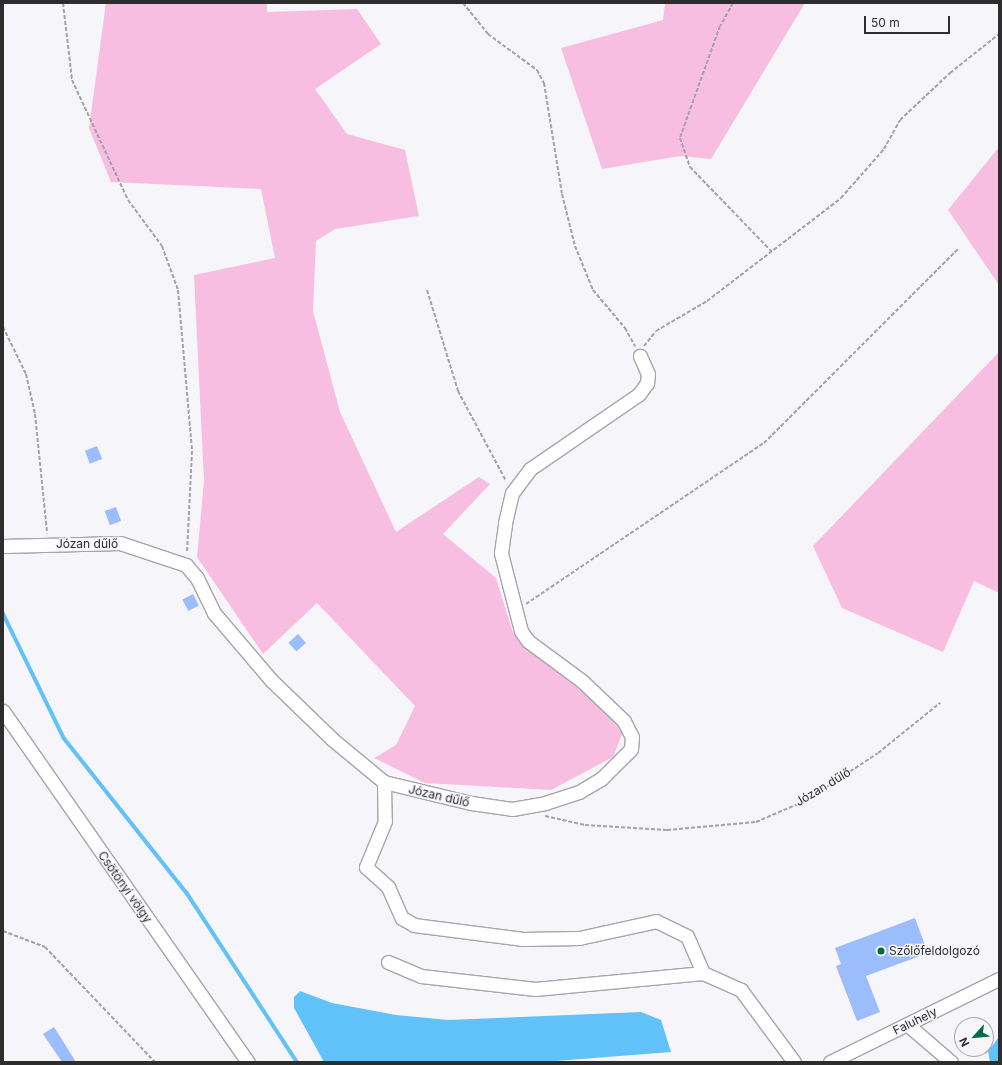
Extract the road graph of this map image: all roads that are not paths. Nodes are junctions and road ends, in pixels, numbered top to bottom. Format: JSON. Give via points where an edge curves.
{"nodes":[{"id":1,"x":640,"y":356,"type":"road end"},
{"id":2,"x":3,"y":546,"type":"edge"},
{"id":3,"x":3,"y":711,"type":"edge"},
{"id":4,"x":384,"y":782,"type":"junction"},
{"id":5,"x":388,"y":962,"type":"dead end"},
{"id":6,"x":703,"y":973,"type":"junction"},
{"id":7,"x":999,"y":979,"type":"edge"},
{"id":8,"x":908,"y":1025,"type":"junction"},
{"id":9,"x":248,"y":1062,"type":"edge"},
{"id":10,"x":794,"y":1062,"type":"edge"},
{"id":11,"x":830,"y":1062,"type":"edge"},
{"id":12,"x":951,"y":1062,"type":"edge"}],
"edges":[{"from":1,"to":4,"type":"street","name":"Józan dűlő","via":[[648,374],[647,383],[639,394],[530,469],[512,493],[501,553],[515,611],[528,641],[582,681],[624,721],[632,737],[631,749],[601,779],[579,792],[512,809],[471,803]]},
{"from":2,"to":4,"type":"street","name":"Józan dűlő","via":[[120,543],[186,565],[197,578],[214,613],[271,680],[332,738]]},
{"from":3,"to":9,"type":"street","name":"Csötönyi völgy"},
{"from":4,"to":6,"type":"street","via":[[385,821],[366,867],[388,887],[402,918],[414,925],[523,939],[579,938],[656,921],[687,936]]},
{"from":5,"to":6,"type":"street","via":[[421,976],[534,989]]},
{"from":6,"to":10,"type":"street","via":[[741,990]]},
{"from":7,"to":8,"type":"street","name":"Faluhely"},
{"from":8,"to":11,"type":"street","name":"Faluhely"},
{"from":8,"to":12,"type":"street"}]}
